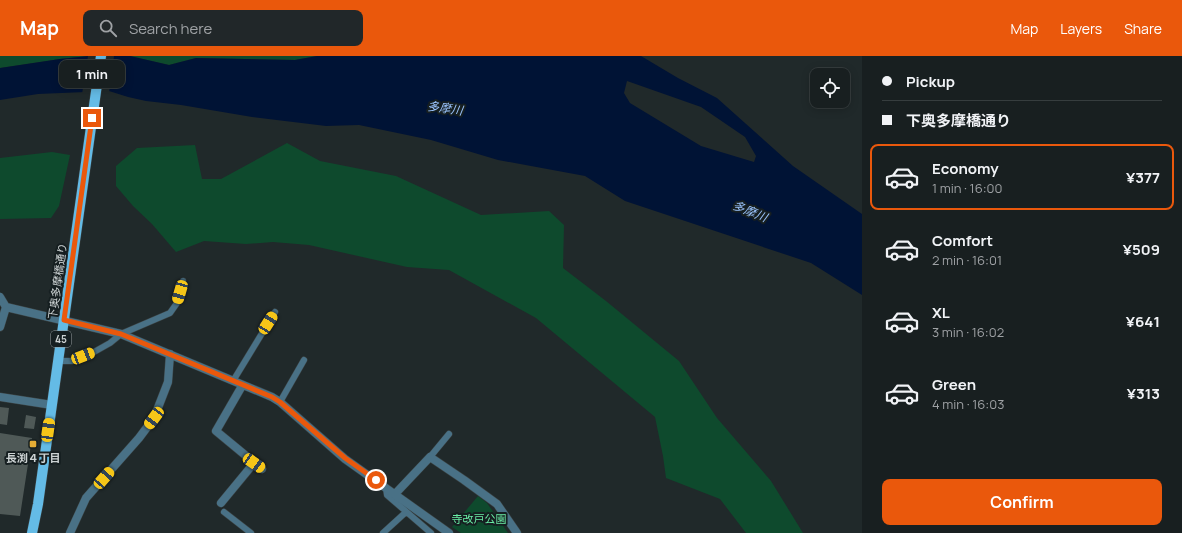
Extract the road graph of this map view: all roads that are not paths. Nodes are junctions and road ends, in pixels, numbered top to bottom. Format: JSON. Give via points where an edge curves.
{"nodes":[{"id":1,"x":101,"y":56,"type":"edge"},
{"id":2,"x":183,"y":281,"type":"dead end"},
{"id":3,"x":0,"y":297,"type":"edge"},
{"id":4,"x":6,"y":307,"type":"junction"},
{"id":5,"x":275,"y":312,"type":"dead end"},
{"id":6,"x":64,"y":320,"type":"junction"},
{"id":7,"x":0,"y":327,"type":"edge"},
{"id":8,"x":121,"y":334,"type":"junction"},
{"id":9,"x":170,"y":354,"type":"junction"},
{"id":10,"x":304,"y":360,"type":"dead end"},
{"id":11,"x":58,"y":361,"type":"junction"},
{"id":12,"x":233,"y":381,"type":"junction"},
{"id":13,"x":242,"y":386,"type":"junction"},
{"id":14,"x":0,"y":397,"type":"edge"},
{"id":15,"x":280,"y":402,"type":"junction"},
{"id":16,"x":52,"y":405,"type":"junction"},
{"id":17,"x":449,"y":434,"type":"dead end"},
{"id":18,"x":430,"y":457,"type":"junction"},
{"id":19,"x":254,"y":463,"type":"junction"},
{"id":20,"x":262,"y":469,"type":"dead end"},
{"id":21,"x":386,"y":488,"type":"junction"},
{"id":22,"x":395,"y":494,"type":"junction"},
{"id":23,"x":221,"y":503,"type":"dead end"},
{"id":24,"x":224,"y":512,"type":"dead end"},
{"id":25,"x":406,"y":512,"type":"junction"},
{"id":26,"x":32,"y":533,"type":"edge"},
{"id":27,"x":70,"y":533,"type":"edge"},
{"id":28,"x":251,"y":533,"type":"edge"},
{"id":29,"x":383,"y":533,"type":"edge"},
{"id":30,"x":431,"y":533,"type":"edge"},
{"id":31,"x":449,"y":533,"type":"edge"},
{"id":32,"x":518,"y":533,"type":"edge"}],
"edges":[{"from":1,"to":6,"type":"main road","name":"下奥多摩橋通り","number":"45"},
{"from":2,"to":8,"type":"lane","via":[[177,303],[170,313]]},
{"from":3,"to":4,"type":"street"},
{"from":4,"to":6,"type":"street"},
{"from":4,"to":7,"type":"street"},
{"from":5,"to":12,"type":"lane"},
{"from":6,"to":8,"type":"street"},
{"from":6,"to":11,"type":"main road","name":"下奥多摩橋通り","number":"45"},
{"from":8,"to":9,"type":"street"},
{"from":8,"to":11,"type":"lane","via":[[94,352],[72,360]]},
{"from":9,"to":12,"type":"street"},
{"from":9,"to":27,"type":"street","via":[[168,382],[154,418],[86,498]]},
{"from":10,"to":15,"type":"lane"},
{"from":11,"to":16,"type":"main road","name":"下奥多摩橋通り","number":"45"},
{"from":12,"to":13,"type":"street"},
{"from":13,"to":15,"type":"street"},
{"from":13,"to":19,"type":"street","via":[[216,431]]},
{"from":14,"to":16,"type":"street"},
{"from":15,"to":21,"type":"street","via":[[345,458]]},
{"from":16,"to":26,"type":"main road","name":"下奥多摩橋通り","number":"45"},
{"from":17,"to":18,"type":"lane"},
{"from":18,"to":22,"type":"street"},
{"from":18,"to":32,"type":"street","via":[[497,504]]},
{"from":19,"to":20,"type":"street"},
{"from":19,"to":23,"type":"street"},
{"from":21,"to":22,"type":"street"},
{"from":21,"to":25,"type":"lane","via":[[386,495]]},
{"from":22,"to":31,"type":"street"},
{"from":24,"to":28,"type":"lane"},
{"from":25,"to":29,"type":"lane"},
{"from":25,"to":30,"type":"lane"}]}
